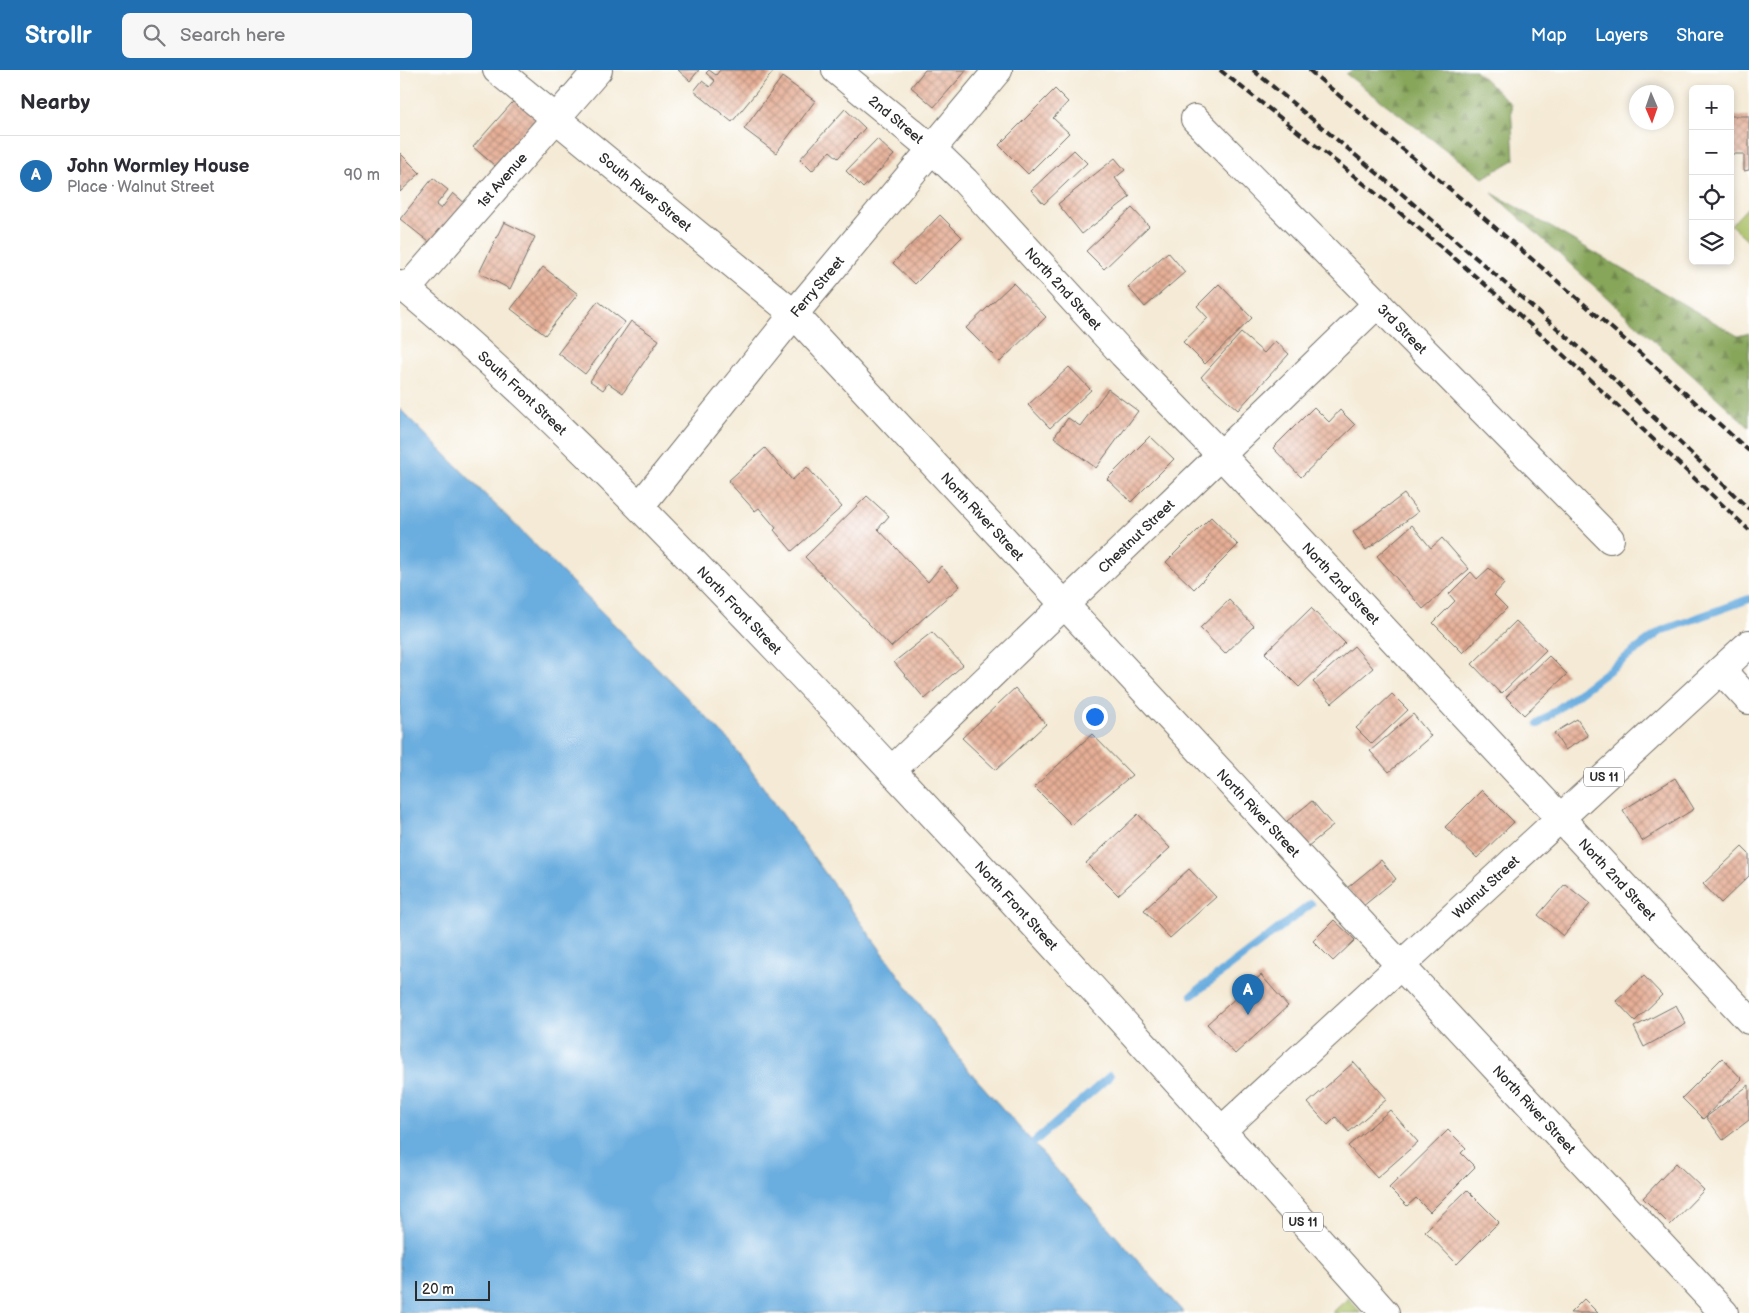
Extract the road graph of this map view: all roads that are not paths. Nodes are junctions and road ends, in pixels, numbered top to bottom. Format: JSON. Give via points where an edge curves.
{"nodes":[{"id":1,"x":497,"y":70,"type":"edge"},
{"id":2,"x":598,"y":70,"type":"edge"},
{"id":3,"x":836,"y":70,"type":"edge"},
{"id":4,"x":998,"y":70,"type":"edge"},
{"id":5,"x":1195,"y":119,"type":"dead end"},
{"id":6,"x":556,"y":120,"type":"junction"},
{"id":7,"x":932,"y":149,"type":"junction"},
{"id":8,"x":403,"y":287,"type":"edge"},
{"id":9,"x":1378,"y":303,"type":"junction"},
{"id":10,"x":794,"y":314,"type":"junction"},
{"id":11,"x":1222,"y":456,"type":"junction"},
{"id":12,"x":640,"y":506,"type":"junction"},
{"id":13,"x":1610,"y":539,"type":"dead end"},
{"id":14,"x":1064,"y":604,"type":"junction"},
{"id":15,"x":1749,"y":644,"type":"edge"},
{"id":16,"x":1721,"y":670,"type":"junction"},
{"id":17,"x":1749,"y":700,"type":"edge"},
{"id":18,"x":892,"y":770,"type":"junction"},
{"id":19,"x":1560,"y":818,"type":"junction"},
{"id":20,"x":1401,"y":965,"type":"junction"},
{"id":21,"x":1749,"y":1020,"type":"edge"},
{"id":22,"x":1221,"y":1131,"type":"junction"},
{"id":23,"x":1385,"y":1313,"type":"edge"},
{"id":24,"x":1724,"y":1313,"type":"edge"}],
"edges":[{"from":1,"to":6,"type":"street","name":"South River Street"},
{"from":2,"to":6,"type":"street","name":"1st Avenue"},
{"from":3,"to":7,"type":"street","name":"2nd Street"},
{"from":4,"to":7,"type":"street","name":"Ferry Street"},
{"from":5,"to":9,"type":"street","name":"3rd Street"},
{"from":6,"to":8,"type":"street","name":"1st Avenue"},
{"from":6,"to":10,"type":"street","name":"South River Street"},
{"from":7,"to":10,"type":"street","name":"Ferry Street"},
{"from":7,"to":11,"type":"street","name":"North 2nd Street"},
{"from":8,"to":12,"type":"street","name":"South Front Street","via":[[508,377]]},
{"from":9,"to":11,"type":"street","name":"Chestnut Street"},
{"from":9,"to":13,"type":"street","name":"3rd Street"},
{"from":10,"to":12,"type":"street","name":"Ferry Street"},
{"from":10,"to":14,"type":"street","name":"North River Street"},
{"from":11,"to":14,"type":"street","name":"Chestnut Street"},
{"from":11,"to":19,"type":"street","name":"North 2nd Street"},
{"from":12,"to":18,"type":"street","name":"North Front Street"},
{"from":14,"to":18,"type":"street","name":"Chestnut Street"},
{"from":14,"to":20,"type":"street","name":"North River Street"},
{"from":15,"to":16,"type":"street","name":"Walnut Street","number":"US 11"},
{"from":16,"to":17,"type":"street"},
{"from":16,"to":19,"type":"street","name":"Walnut Street","number":"US 11"},
{"from":18,"to":22,"type":"street","name":"North Front Street"},
{"from":19,"to":20,"type":"street","name":"Walnut Street","number":"US 11"},
{"from":19,"to":21,"type":"street","name":"North 2nd Street"},
{"from":20,"to":22,"type":"street","name":"Walnut Street","number":"US 11"},
{"from":20,"to":24,"type":"street","name":"North River Street"},
{"from":22,"to":23,"type":"street","name":"North Front Street","number":"US 11"}]}
